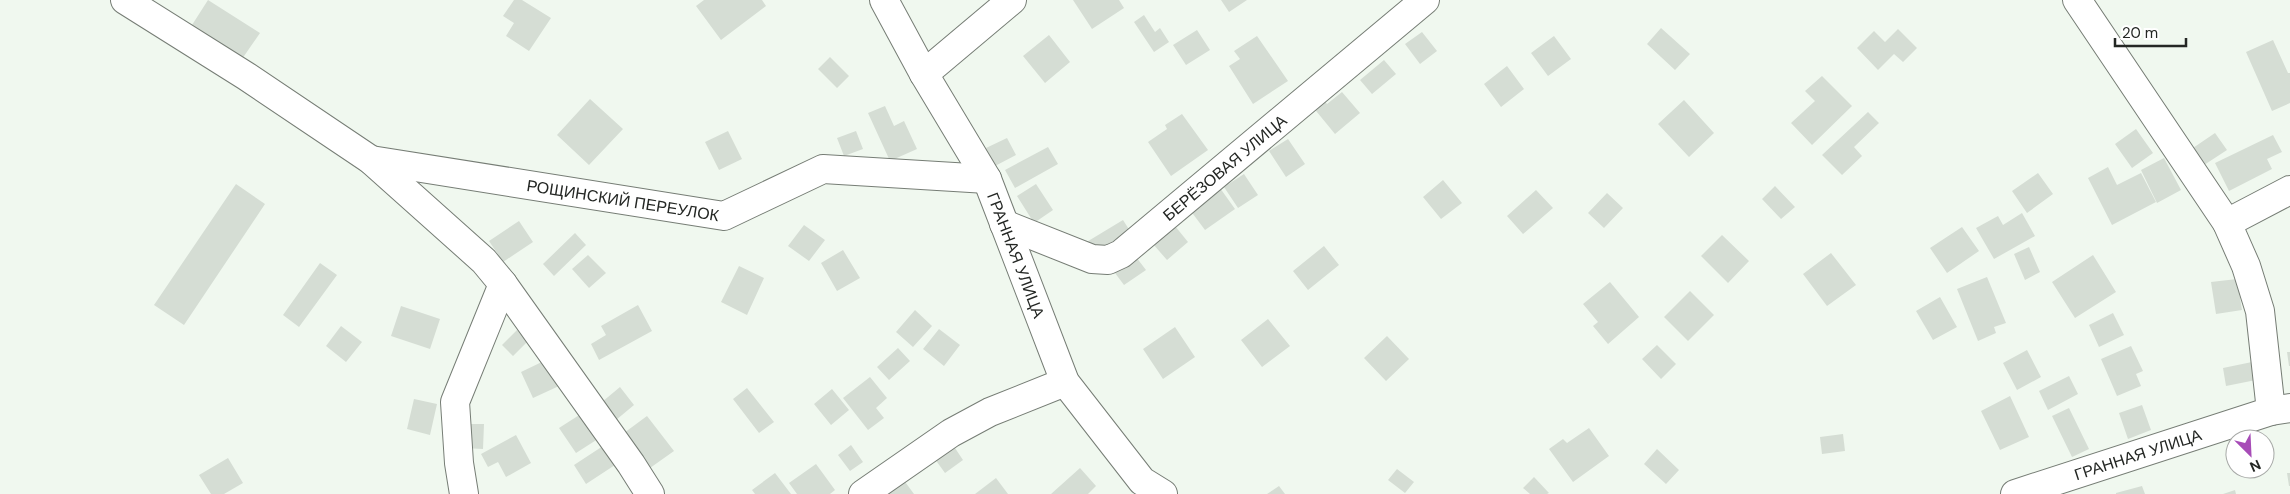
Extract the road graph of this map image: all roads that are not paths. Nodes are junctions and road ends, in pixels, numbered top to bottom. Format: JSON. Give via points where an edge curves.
{"nodes":[{"id":1,"x":125,"y":0,"type":"edge"},
{"id":2,"x":884,"y":0,"type":"edge"},
{"id":3,"x":1012,"y":0,"type":"edge"},
{"id":4,"x":1424,"y":0,"type":"edge"},
{"id":5,"x":2077,"y":0,"type":"edge"},
{"id":6,"x":924,"y":74,"type":"junction"},
{"id":7,"x":371,"y":160,"type":"junction"},
{"id":8,"x":987,"y":179,"type":"junction"},
{"id":9,"x":2290,"y":190,"type":"edge"},
{"id":10,"x":2226,"y":223,"type":"junction"},
{"id":11,"x":1004,"y":224,"type":"junction"},
{"id":12,"x":503,"y":284,"type":"junction"},
{"id":13,"x":1065,"y":382,"type":"junction"},
{"id":14,"x":2281,"y":410,"type":"edge"},
{"id":15,"x":464,"y":494,"type":"edge"},
{"id":16,"x":650,"y":494,"type":"edge"},
{"id":17,"x":863,"y":494,"type":"edge"},
{"id":18,"x":1163,"y":494,"type":"edge"},
{"id":19,"x":2015,"y":494,"type":"edge"}],
"edges":[{"from":1,"to":7,"type":"street"},
{"from":2,"to":6,"type":"street","name":"ГРАННАЯ УЛИЦА"},
{"from":3,"to":6,"type":"street"},
{"from":4,"to":11,"type":"street","name":"БЕРЁЗОВАЯ УЛИЦА","via":[[1121,254],[1108,260],[1092,259]]},
{"from":5,"to":10,"type":"street"},
{"from":6,"to":8,"type":"street","name":"ГРАННАЯ УЛИЦА"},
{"from":7,"to":8,"type":"street","name":"РОЩИНСКИЙ ПЕРЕУЛОК","via":[[724,216],[822,169]]},
{"from":7,"to":12,"type":"street","via":[[484,261]]},
{"from":8,"to":11,"type":"street","name":"ГРАННАЯ УЛИЦА"},
{"from":9,"to":10,"type":"street"},
{"from":10,"to":14,"type":"street","via":[[2246,266],[2260,311]]},
{"from":11,"to":13,"type":"street","name":"ГРАННАЯ УЛИЦА"},
{"from":12,"to":15,"type":"street","via":[[455,402]]},
{"from":12,"to":16,"type":"street"},
{"from":13,"to":17,"type":"street","via":[[990,412],[951,433]]},
{"from":13,"to":18,"type":"street","name":"ГРАННАЯ УЛИЦА","via":[[1142,481]]},
{"from":14,"to":19,"type":"street","name":"ГРАННАЯ УЛИЦА"}]}
